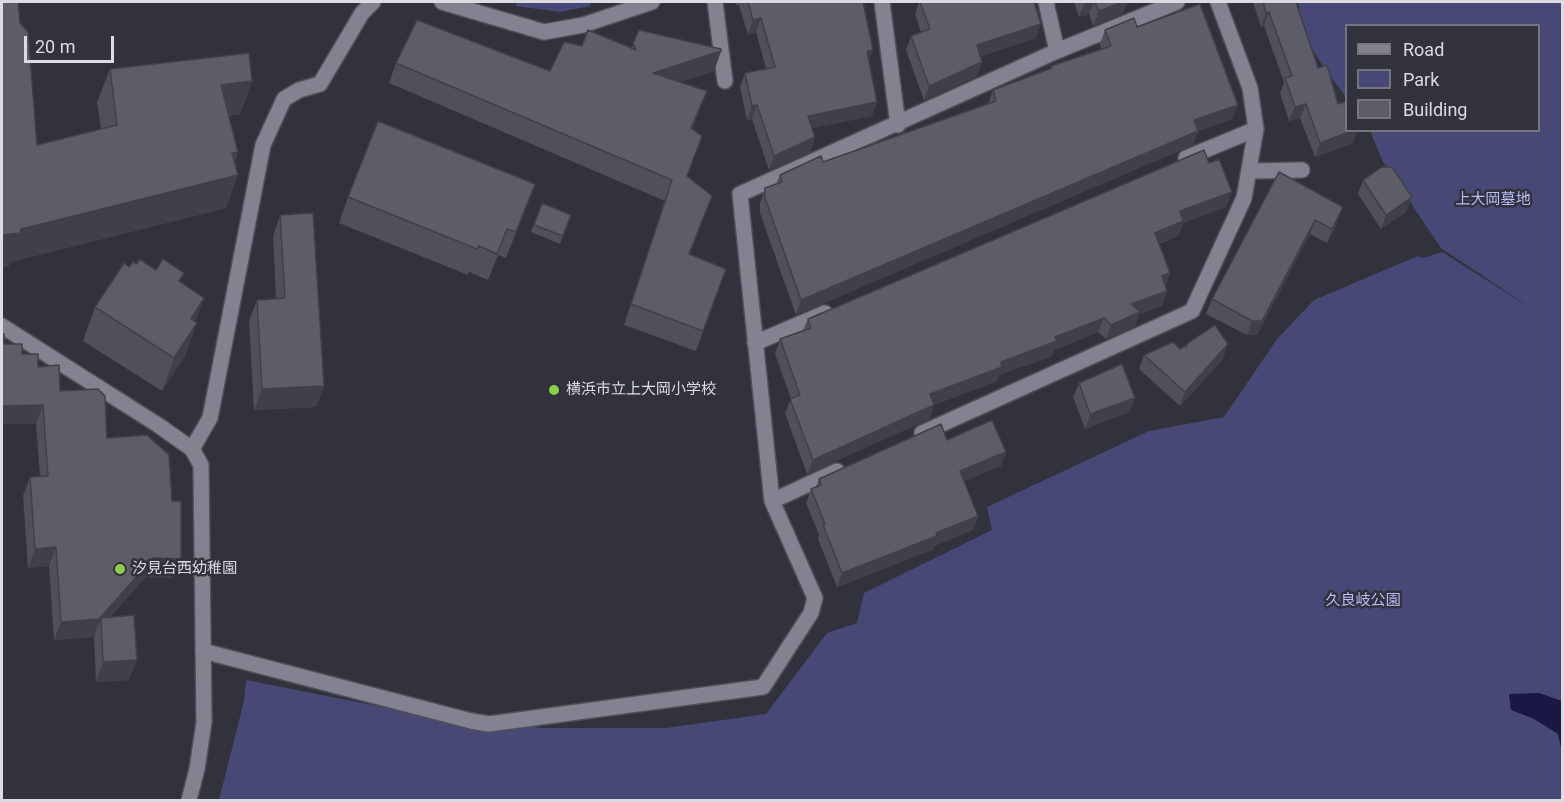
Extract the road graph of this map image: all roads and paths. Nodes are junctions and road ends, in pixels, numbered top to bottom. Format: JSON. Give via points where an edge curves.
{"nodes":[{"id":1,"x":373,"y":2,"type":"edge"},
{"id":2,"x":442,"y":2,"type":"edge"},
{"id":3,"x":652,"y":2,"type":"edge"},
{"id":4,"x":715,"y":2,"type":"edge"},
{"id":5,"x":882,"y":2,"type":"edge"},
{"id":6,"x":1046,"y":2,"type":"edge"},
{"id":7,"x":1177,"y":2,"type":"edge"},
{"id":8,"x":1218,"y":2,"type":"edge"},
{"id":9,"x":1057,"y":51,"type":"junction"},
{"id":10,"x":725,"y":81,"type":"dead end"},
{"id":11,"x":898,"y":125,"type":"junction"},
{"id":12,"x":1256,"y":129,"type":"junction"},
{"id":13,"x":1170,"y":165,"type":"edge"},
{"id":14,"x":1302,"y":170,"type":"dead end"},
{"id":15,"x":1250,"y":171,"type":"junction"},
{"id":16,"x":839,"y":306,"type":"edge"},
{"id":17,"x":2,"y":326,"type":"edge"},
{"id":18,"x":755,"y":343,"type":"junction"},
{"id":19,"x":912,"y":437,"type":"edge"},
{"id":20,"x":192,"y":449,"type":"junction"},
{"id":21,"x":847,"y":467,"type":"edge"},
{"id":22,"x":772,"y":501,"type":"junction"},
{"id":23,"x":203,"y":651,"type":"junction"},
{"id":24,"x":189,"y":801,"type":"edge"}],
"edges":[{"from":1,"to":20,"type":"street","via":[[320,84],[284,99],[263,145],[210,418]]},
{"from":2,"to":3,"type":"street","via":[[544,33],[583,25]]},
{"from":4,"to":10,"type":"street"},
{"from":5,"to":11,"type":"street"},
{"from":6,"to":9,"type":"street"},
{"from":7,"to":9,"type":"street"},
{"from":8,"to":12,"type":"street","via":[[1250,88]]},
{"from":9,"to":11,"type":"street"},
{"from":11,"to":18,"type":"street","via":[[740,194]]},
{"from":12,"to":13,"type":"street"},
{"from":12,"to":15,"type":"street"},
{"from":14,"to":15,"type":"street"},
{"from":15,"to":19,"type":"street","via":[[1244,198],[1192,311]]},
{"from":16,"to":18,"type":"street"},
{"from":17,"to":20,"type":"street"},
{"from":18,"to":22,"type":"street"},
{"from":20,"to":23,"type":"street","via":[[201,465]]},
{"from":21,"to":22,"type":"street"},
{"from":22,"to":23,"type":"street","via":[[814,598],[812,614],[763,687],[489,724]]},
{"from":23,"to":24,"type":"street","via":[[204,722]]}]}
